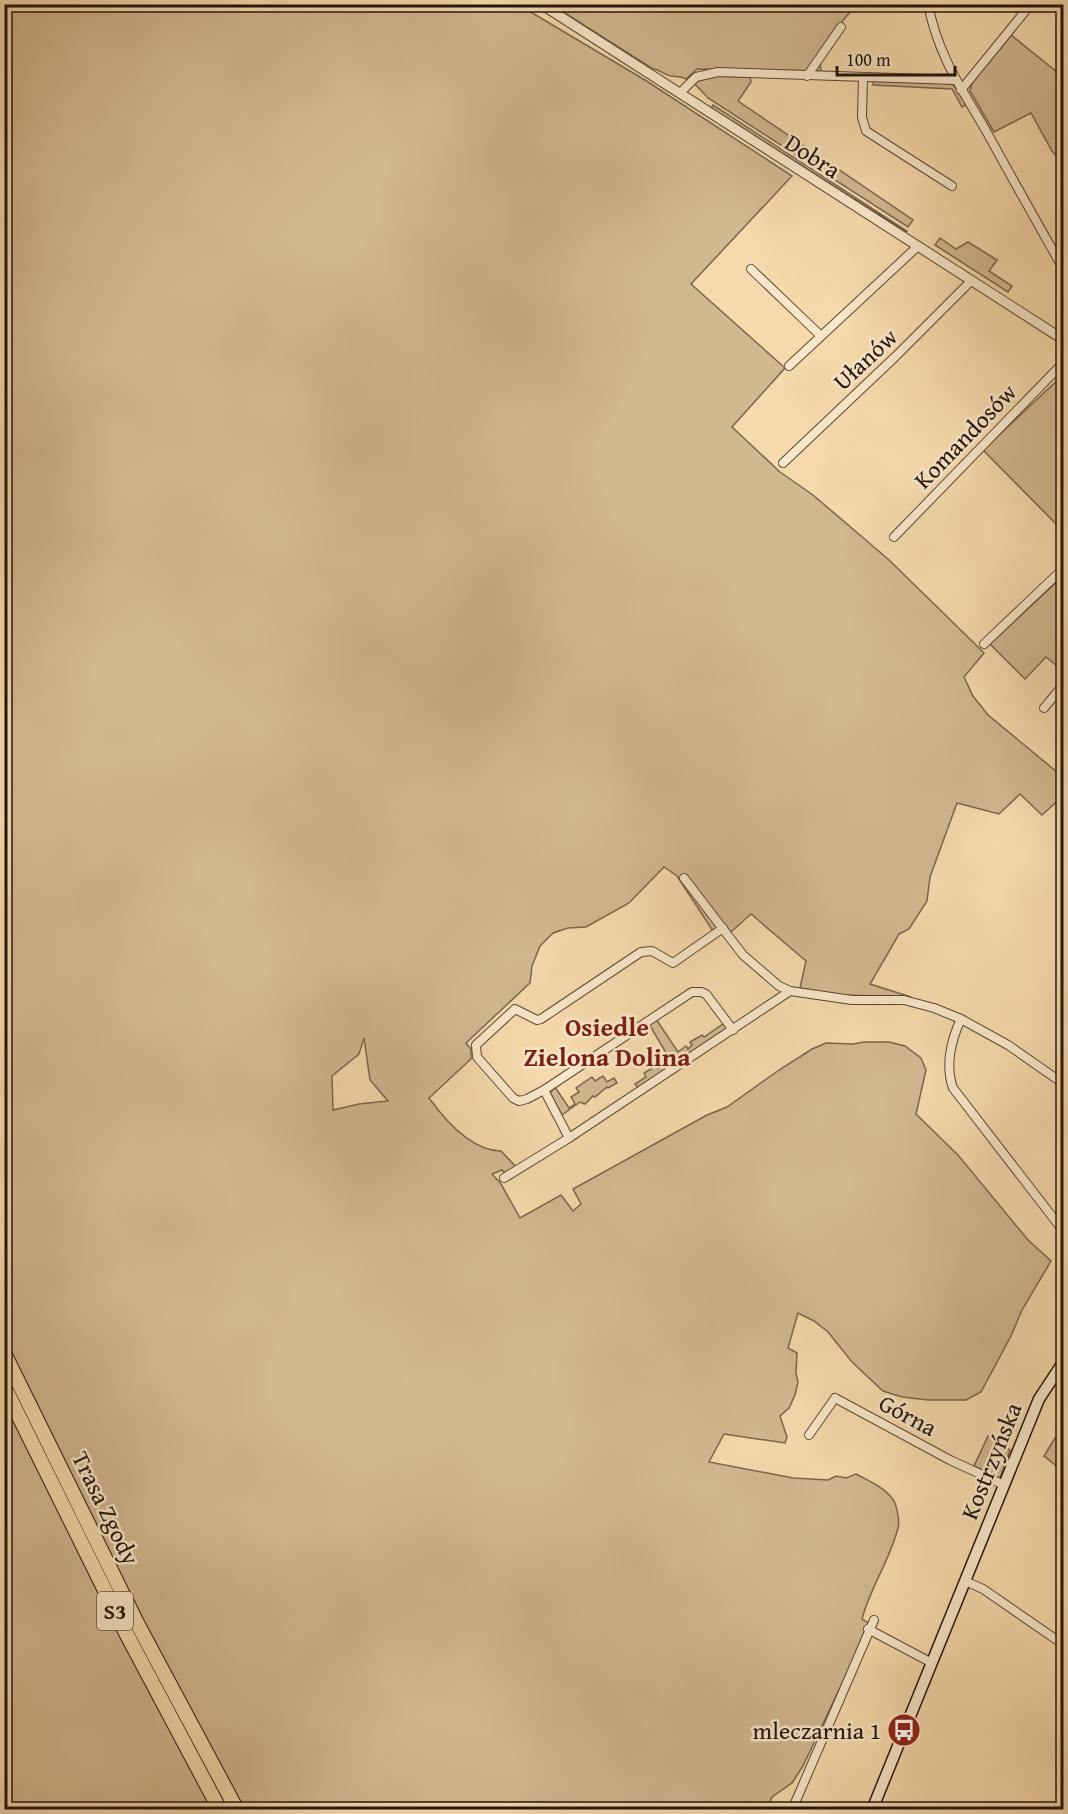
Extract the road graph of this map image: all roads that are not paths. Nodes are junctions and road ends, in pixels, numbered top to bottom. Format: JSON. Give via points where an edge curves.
{"nodes":[{"id":1,"x":542,"y":4,"type":"edge"},
{"id":2,"x":928,"y":4,"type":"edge"},
{"id":3,"x":1031,"y":4,"type":"edge"},
{"id":4,"x":842,"y":27,"type":"dead end"},
{"id":5,"x":807,"y":76,"type":"junction"},
{"id":6,"x":863,"y":78,"type":"junction"},
{"id":7,"x":955,"y":80,"type":"junction"},
{"id":8,"x":962,"y":90,"type":"junction"},
{"id":9,"x":680,"y":93,"type":"junction"},
{"id":10,"x":952,"y":186,"type":"dead end"},
{"id":11,"x":917,"y":247,"type":"junction"},
{"id":12,"x":751,"y":269,"type":"dead end"},
{"id":13,"x":1064,"y":270,"type":"edge"},
{"id":14,"x":971,"y":281,"type":"junction"},
{"id":15,"x":821,"y":336,"type":"junction"},
{"id":16,"x":1064,"y":340,"type":"edge"},
{"id":17,"x":1064,"y":362,"type":"edge"},
{"id":18,"x":789,"y":366,"type":"dead end"},
{"id":19,"x":783,"y":463,"type":"dead end"},
{"id":20,"x":894,"y":537,"type":"dead end"},
{"id":21,"x":1064,"y":568,"type":"edge"},
{"id":22,"x":984,"y":644,"type":"dead end"},
{"id":23,"x":1064,"y":684,"type":"edge"},
{"id":24,"x":1044,"y":708,"type":"dead end"},
{"id":25,"x":684,"y":878,"type":"dead end"},
{"id":26,"x":723,"y":928,"type":"junction"},
{"id":27,"x":790,"y":991,"type":"junction"},
{"id":28,"x":960,"y":1019,"type":"junction"},
{"id":29,"x":734,"y":1030,"type":"junction"},
{"id":30,"x":1064,"y":1084,"type":"edge"},
{"id":31,"x":544,"y":1090,"type":"junction"},
{"id":32,"x":569,"y":1138,"type":"junction"},
{"id":33,"x":504,"y":1178,"type":"dead end"},
{"id":34,"x":1061,"y":1228,"type":"dead end"},
{"id":35,"x":4,"y":1353,"type":"edge"},
{"id":36,"x":1064,"y":1360,"type":"edge"},
{"id":37,"x":4,"y":1386,"type":"edge"},
{"id":38,"x":809,"y":1435,"type":"dead end"},
{"id":39,"x":1004,"y":1485,"type":"junction"},
{"id":40,"x":965,"y":1581,"type":"junction"},
{"id":41,"x":874,"y":1620,"type":"dead end"},
{"id":42,"x":868,"y":1629,"type":"junction"},
{"id":43,"x":1064,"y":1645,"type":"edge"},
{"id":44,"x":932,"y":1663,"type":"junction"},
{"id":45,"x":202,"y":1747,"type":"junction"},
{"id":46,"x":220,"y":1809,"type":"edge"},
{"id":47,"x":237,"y":1809,"type":"edge"},
{"id":48,"x":245,"y":1809,"type":"edge"},
{"id":49,"x":792,"y":1809,"type":"edge"},
{"id":50,"x":872,"y":1809,"type":"edge"}],
"edges":[{"from":1,"to":9,"type":"street","name":"Dobra"},
{"from":2,"to":7,"type":"street","via":[[941,51]]},
{"from":3,"to":8,"type":"street"},
{"from":4,"to":5,"type":"street"},
{"from":5,"to":6,"type":"street"},
{"from":5,"to":9,"type":"street","via":[[706,74],[693,78]]},
{"from":6,"to":7,"type":"street"},
{"from":6,"to":10,"type":"street","via":[[862,117],[866,131]]},
{"from":7,"to":8,"type":"street"},
{"from":8,"to":13,"type":"street"},
{"from":9,"to":11,"type":"street","name":"Dobra"},
{"from":11,"to":14,"type":"street","name":"Dobra"},
{"from":11,"to":15,"type":"street"},
{"from":12,"to":15,"type":"street"},
{"from":14,"to":16,"type":"street","name":"Dobra"},
{"from":14,"to":19,"type":"street","name":"Ułanów"},
{"from":15,"to":18,"type":"street"},
{"from":17,"to":20,"type":"street","name":"Komandosów"},
{"from":21,"to":22,"type":"street"},
{"from":23,"to":24,"type":"street"},
{"from":25,"to":26,"type":"street"},
{"from":26,"to":27,"type":"street","via":[[743,955]]},
{"from":26,"to":31,"type":"street","via":[[673,963],[652,951],[641,952],[541,1019],[515,1009],[476,1046],[477,1057],[513,1098],[527,1099]]},
{"from":27,"to":28,"type":"street","via":[[852,1000],[904,1000]]},
{"from":27,"to":29,"type":"street"},
{"from":28,"to":30,"type":"street","via":[[1008,1045]]},
{"from":28,"to":34,"type":"street","via":[[948,1071],[953,1088]]},
{"from":29,"to":31,"type":"street","via":[[706,994],[692,992]]},
{"from":29,"to":32,"type":"street"},
{"from":31,"to":32,"type":"street"},
{"from":32,"to":33,"type":"street"},
{"from":35,"to":45,"type":"highway","name":"Trasa Zgody","number":"S3"},
{"from":36,"to":39,"type":"main road","name":"Kostrzyńska","via":[[1039,1399]]},
{"from":37,"to":46,"type":"highway","name":"Trasa Zgody","number":"S3","via":[[126,1633]]},
{"from":38,"to":39,"type":"street","name":"Górna","via":[[834,1398]]},
{"from":39,"to":40,"type":"main road","name":"Kostrzyńska"},
{"from":40,"to":43,"type":"street","via":[[983,1589]]},
{"from":40,"to":44,"type":"main road","name":"Kostrzyńska"},
{"from":41,"to":42,"type":"street"},
{"from":42,"to":44,"type":"street"},
{"from":42,"to":49,"type":"street"},
{"from":44,"to":50,"type":"main road","name":"Kostrzyńska"},
{"from":45,"to":47,"type":"highway","name":"Trasa Zgody","number":"S3"},
{"from":45,"to":48,"type":"highway"}]}
